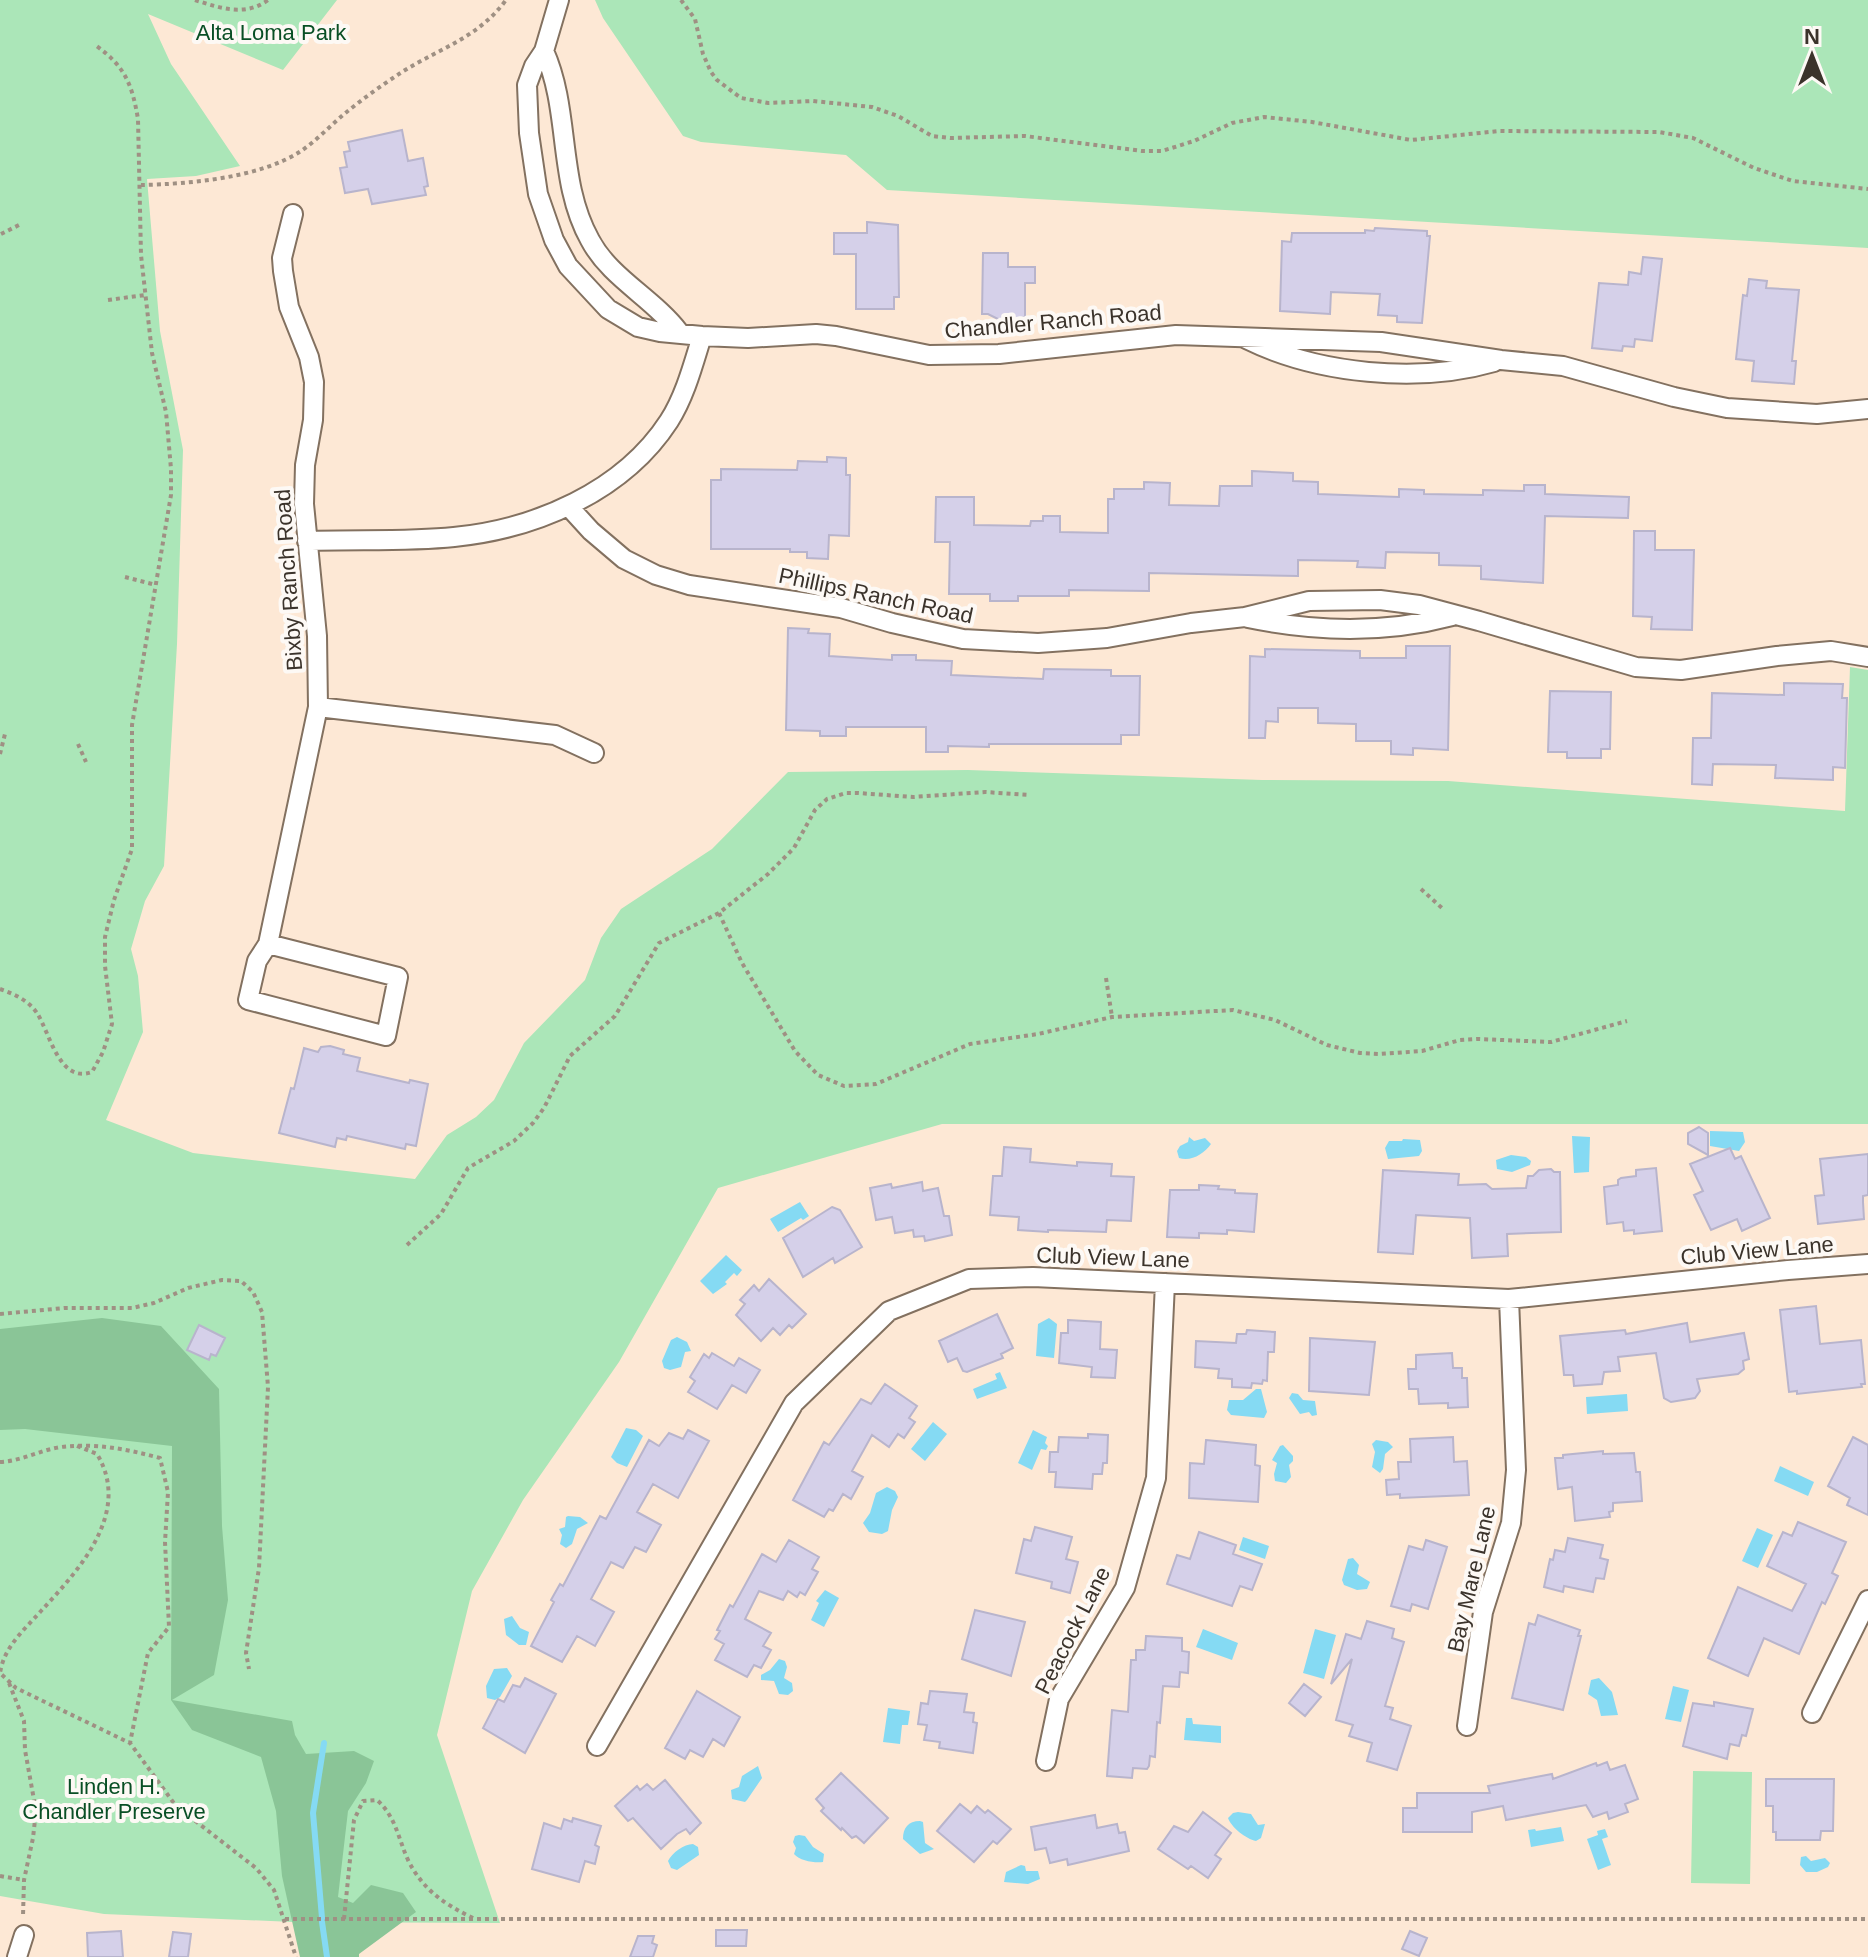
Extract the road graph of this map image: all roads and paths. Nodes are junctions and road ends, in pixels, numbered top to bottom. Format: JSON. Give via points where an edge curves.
{"nodes":[{"id":1,"x":195,"y":0,"type":"edge"},
{"id":2,"x":268,"y":0,"type":"edge"},
{"id":3,"x":506,"y":0,"type":"edge"},
{"id":4,"x":559,"y":0,"type":"edge"},
{"id":5,"x":681,"y":0,"type":"edge"},
{"id":6,"x":95,"y":45,"type":"dead end"},
{"id":7,"x":544,"y":51,"type":"junction"},
{"id":8,"x":141,"y":185,"type":"junction"},
{"id":9,"x":1868,"y":189,"type":"edge"},
{"id":10,"x":293,"y":214,"type":"dead end"},
{"id":11,"x":19,"y":225,"type":"dead end"},
{"id":12,"x":1,"y":234,"type":"edge"},
{"id":13,"x":145,"y":295,"type":"junction"},
{"id":14,"x":108,"y":300,"type":"dead end"},
{"id":15,"x":679,"y":332,"type":"junction"},
{"id":16,"x":702,"y":336,"type":"junction"},
{"id":17,"x":1241,"y":337,"type":"junction"},
{"id":18,"x":1501,"y":360,"type":"junction"},
{"id":19,"x":1868,"y":409,"type":"edge"},
{"id":20,"x":570,"y":508,"type":"junction"},
{"id":21,"x":307,"y":541,"type":"junction"},
{"id":22,"x":125,"y":577,"type":"dead end"},
{"id":23,"x":156,"y":585,"type":"junction"},
{"id":24,"x":1454,"y":615,"type":"junction"},
{"id":25,"x":1245,"y":617,"type":"junction"},
{"id":26,"x":1868,"y":657,"type":"edge"},
{"id":27,"x":318,"y":707,"type":"junction"},
{"id":28,"x":5,"y":734,"type":"dead end"},
{"id":29,"x":78,"y":744,"type":"dead end"},
{"id":30,"x":594,"y":753,"type":"dead end"},
{"id":31,"x":0,"y":754,"type":"edge"},
{"id":32,"x":86,"y":762,"type":"dead end"},
{"id":33,"x":1030,"y":795,"type":"dead end"},
{"id":34,"x":1421,"y":889,"type":"dead end"},
{"id":35,"x":1443,"y":909,"type":"dead end"},
{"id":36,"x":719,"y":913,"type":"junction"},
{"id":37,"x":268,"y":944,"type":"junction"},
{"id":38,"x":1106,"y":978,"type":"dead end"},
{"id":39,"x":0,"y":989,"type":"edge"},
{"id":40,"x":1112,"y":1017,"type":"junction"},
{"id":41,"x":1627,"y":1021,"type":"dead end"},
{"id":42,"x":407,"y":1245,"type":"dead end"},
{"id":43,"x":1868,"y":1264,"type":"edge"},
{"id":44,"x":1165,"y":1283,"type":"junction"},
{"id":45,"x":1509,"y":1299,"type":"junction"},
{"id":46,"x":0,"y":1314,"type":"edge"},
{"id":47,"x":77,"y":1446,"type":"junction"},
{"id":48,"x":0,"y":1462,"type":"edge"},
{"id":49,"x":1868,"y":1600,"type":"edge"},
{"id":50,"x":249,"y":1669,"type":"dead end"},
{"id":51,"x":8,"y":1680,"type":"junction"},
{"id":52,"x":1812,"y":1713,"type":"dead end"},
{"id":53,"x":1467,"y":1726,"type":"dead end"},
{"id":54,"x":130,"y":1743,"type":"junction"},
{"id":55,"x":597,"y":1746,"type":"dead end"},
{"id":56,"x":1046,"y":1761,"type":"dead end"},
{"id":57,"x":0,"y":1876,"type":"edge"},
{"id":58,"x":24,"y":1880,"type":"junction"},
{"id":59,"x":285,"y":1919,"type":"junction"},
{"id":60,"x":344,"y":1919,"type":"junction"},
{"id":61,"x":475,"y":1919,"type":"junction"},
{"id":62,"x":1868,"y":1919,"type":"edge"},
{"id":63,"x":24,"y":1926,"type":"joint"},
{"id":64,"x":17,"y":1957,"type":"edge"},
{"id":65,"x":296,"y":1957,"type":"edge"}],
"edges":[{"from":1,"to":2,"type":"path","via":[[229,10],[250,10]]},
{"from":3,"to":8,"type":"path","via":[[483,27],[402,73],[280,162],[200,180]]},
{"from":4,"to":7,"type":"street","name":"Chandler Ranch Road"},
{"from":5,"to":9,"type":"path","via":[[695,19],[711,72],[741,98],[872,107],[932,136],[1025,136],[1162,151],[1232,123],[1264,117],[1411,140],[1499,131],[1659,132],[1693,138],[1793,181]]},
{"from":6,"to":8,"type":"path","via":[[112,57],[130,85],[138,119]]},
{"from":7,"to":15,"type":"street","via":[[555,78],[568,181],[591,243]]},
{"from":7,"to":15,"type":"street","name":"Chandler Ranch Road","via":[[527,85],[529,133],[538,194],[554,240],[568,266],[608,309],[638,327]]},
{"from":8,"to":13,"type":"path"},
{"from":10,"to":21,"type":"street","name":"Bixby Ranch Road","via":[[283,271],[314,382],[305,465]]},
{"from":11,"to":12,"type":"path"},
{"from":13,"to":14,"type":"path"},
{"from":13,"to":23,"type":"path","via":[[171,469]]},
{"from":15,"to":16,"type":"street","name":"Chandler Ranch Road"},
{"from":16,"to":17,"type":"street","name":"Chandler Ranch Road","via":[[826,335],[929,355],[999,354],[1176,335]]},
{"from":16,"to":20,"type":"street","via":[[668,423],[631,463]]},
{"from":17,"to":18,"type":"street","name":"Chandler Ranch Road","via":[[1381,342]]},
{"from":17,"to":18,"type":"street","name":"Chandler Ranch Road","via":[[1299,360],[1399,373],[1435,375]]},
{"from":18,"to":19,"type":"street","name":"Chandler Ranch Road","via":[[1563,366],[1727,408],[1817,414]]},
{"from":20,"to":21,"type":"street","via":[[456,537]]},
{"from":20,"to":25,"type":"street","name":"Phillips Ranch Road","via":[[624,559],[656,575],[689,585],[841,608],[963,639],[1038,643],[1107,638]]},
{"from":21,"to":27,"type":"street","name":"Bixby Ranch Road"},
{"from":22,"to":23,"type":"path"},
{"from":23,"to":39,"type":"path","via":[[132,725],[132,849],[105,937],[112,1024],[92,1072],[69,1071],[28,1002]]},
{"from":24,"to":25,"type":"street","name":"Phillips Ranch Road","via":[[1394,628],[1355,629],[1287,626]]},
{"from":24,"to":25,"type":"street","name":"Phillips Ranch Road","via":[[1390,601],[1330,600]]},
{"from":24,"to":26,"type":"street","name":"Phillips Ranch Road","via":[[1636,667],[1681,670],[1831,651]]},
{"from":27,"to":30,"type":"street","via":[[555,735]]},
{"from":27,"to":37,"type":"street","name":"Bixby Ranch Road"},
{"from":28,"to":31,"type":"path"},
{"from":29,"to":32,"type":"path"},
{"from":33,"to":36,"type":"path","via":[[835,795],[820,804],[784,858]]},
{"from":34,"to":35,"type":"path"},
{"from":36,"to":40,"type":"path","via":[[795,1051],[818,1075],[844,1086],[898,1077],[970,1044]]},
{"from":36,"to":42,"type":"path","via":[[659,943],[615,1016],[565,1064],[533,1123],[468,1168],[441,1214]]},
{"from":37,"to":37,"type":"street","name":"Bixby Ranch Road","via":[[398,977],[386,1036],[248,1000],[257,961]]},
{"from":38,"to":40,"type":"path"},
{"from":40,"to":41,"type":"path","via":[[1233,1010],[1275,1020],[1327,1045],[1380,1054],[1469,1040],[1551,1042]]},
{"from":43,"to":45,"type":"street","name":"Club View Lane"},
{"from":44,"to":45,"type":"street","name":"Club View Lane"},
{"from":44,"to":55,"type":"street","name":"Club View Lane","via":[[969,1279],[889,1311],[794,1403]]},
{"from":44,"to":56,"type":"street","name":"Peacock Lane","via":[[1156,1478],[1125,1588],[1059,1699]]},
{"from":45,"to":53,"type":"street","name":"Bay Mare Lane","via":[[1516,1470],[1511,1523],[1483,1612]]},
{"from":46,"to":50,"type":"path","via":[[132,1308],[222,1280],[241,1281],[253,1292],[262,1312],[268,1387],[259,1568],[246,1653]]},
{"from":47,"to":48,"type":"path"},
{"from":47,"to":51,"type":"path","via":[[97,1454],[106,1469],[110,1501],[104,1523],[62,1588],[3,1658],[0,1673]]},
{"from":47,"to":54,"type":"path","via":[[111,1446],[160,1458],[168,1492],[169,1627],[148,1653]]},
{"from":49,"to":52,"type":"street"},
{"from":51,"to":54,"type":"path"},
{"from":51,"to":58,"type":"path","via":[[24,1721],[36,1811]]},
{"from":54,"to":59,"type":"path","via":[[176,1806],[256,1868],[274,1890]]},
{"from":57,"to":58,"type":"path"},
{"from":58,"to":63,"type":"path"},
{"from":59,"to":60,"type":"path"},
{"from":59,"to":65,"type":"path"},
{"from":60,"to":61,"type":"path"},
{"from":60,"to":61,"type":"path","via":[[354,1820],[363,1801],[377,1800],[389,1810],[408,1860],[426,1889]]},
{"from":61,"to":62,"type":"path"},
{"from":63,"to":64,"type":"street"}]}
